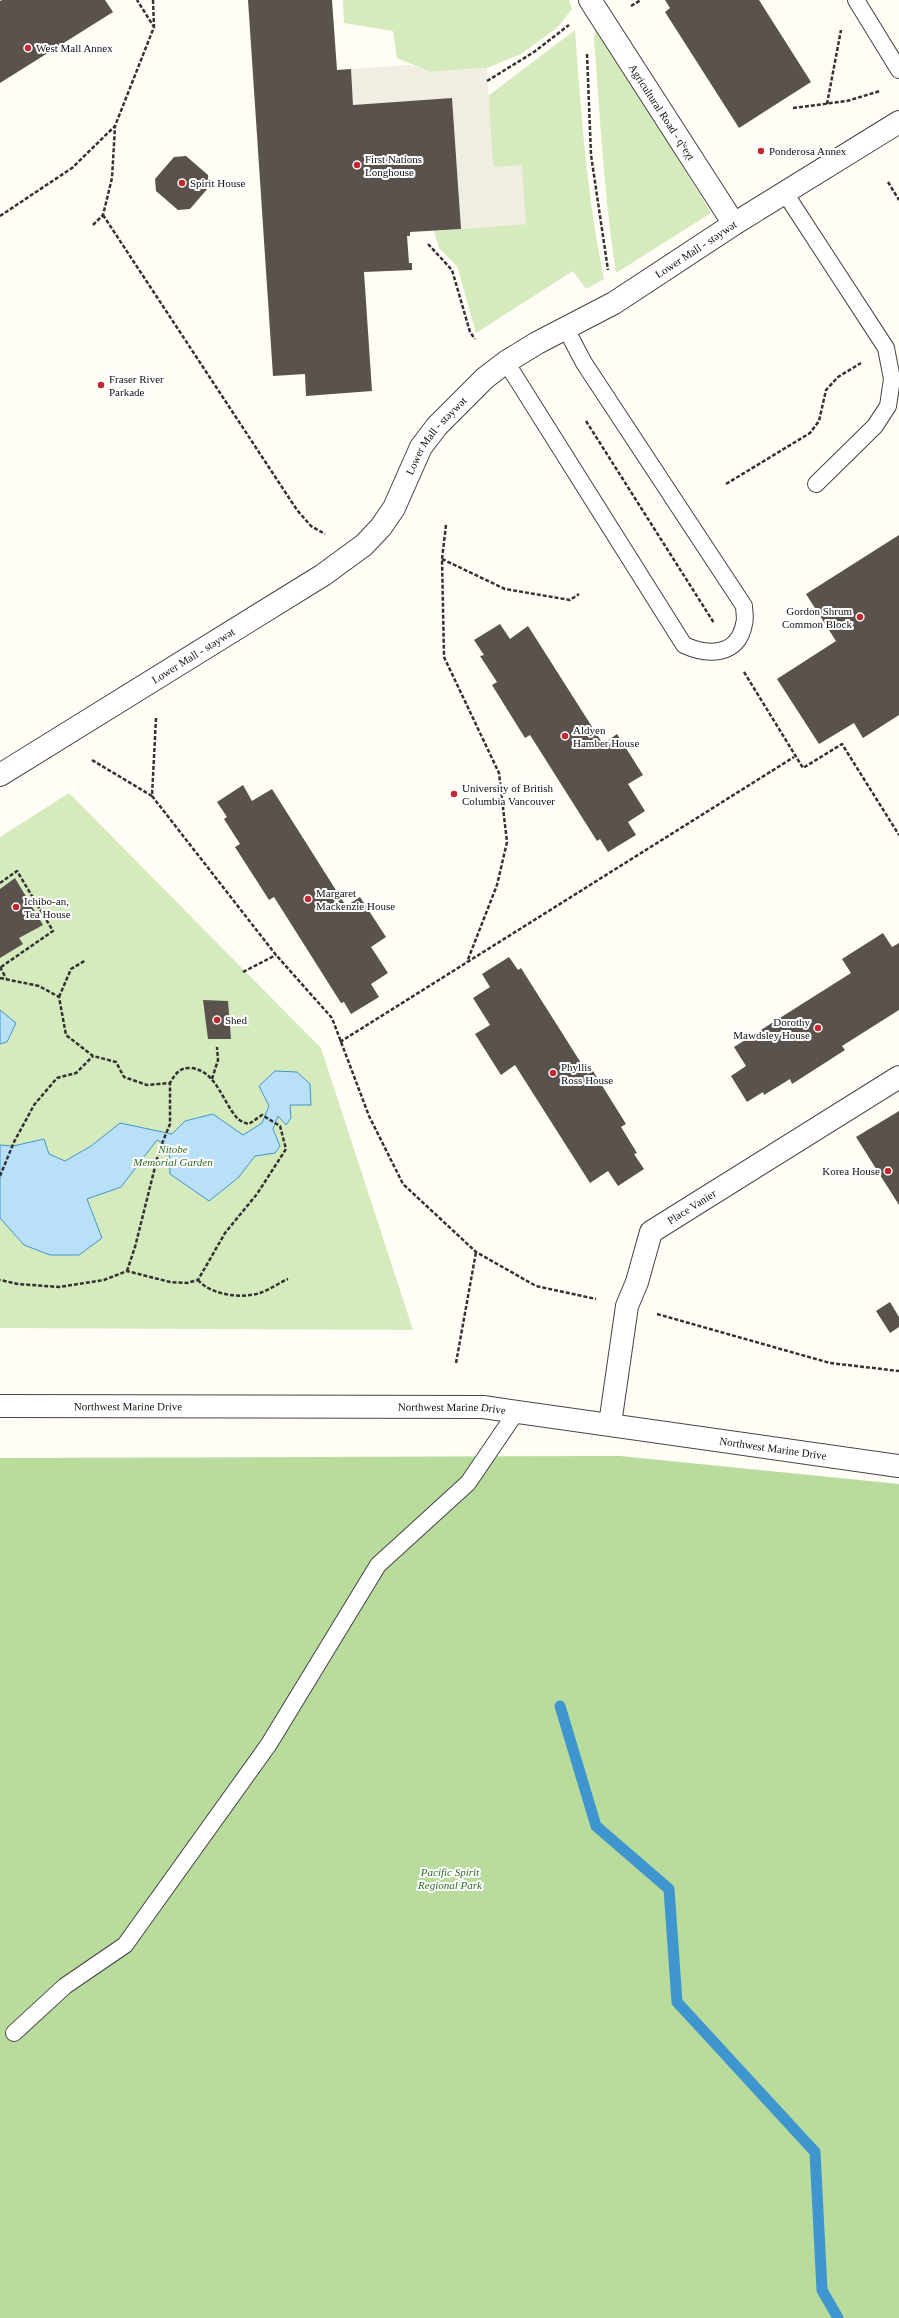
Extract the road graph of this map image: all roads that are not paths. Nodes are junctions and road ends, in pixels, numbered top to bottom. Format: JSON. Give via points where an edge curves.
{"nodes":[{"id":1,"x":590,"y":0,"type":"edge"},
{"id":2,"x":856,"y":0,"type":"edge"},
{"id":3,"x":899,"y":70,"type":"edge"},
{"id":4,"x":899,"y":122,"type":"edge"},
{"id":5,"x":785,"y":193,"type":"junction"},
{"id":6,"x":734,"y":224,"type":"junction"},
{"id":7,"x":565,"y":327,"type":"junction"},
{"id":8,"x":506,"y":362,"type":"junction"},
{"id":9,"x":816,"y":484,"type":"dead end"},
{"id":10,"x":0,"y":775,"type":"edge"},
{"id":11,"x":899,"y":1077,"type":"edge"},
{"id":12,"x":0,"y":1406,"type":"edge"},
{"id":13,"x":517,"y":1411,"type":"junction"},
{"id":14,"x":610,"y":1424,"type":"junction"},
{"id":15,"x":899,"y":1466,"type":"edge"},
{"id":16,"x":14,"y":2033,"type":"dead end"}],
"edges":[{"from":1,"to":6,"type":"street","name":"Agricultural Road - q̓ʷeχt"},
{"from":2,"to":3,"type":"lane"},
{"from":4,"to":5,"type":"street","name":"Lower Mall - stəywət"},
{"from":5,"to":6,"type":"street","name":"Lower Mall - stəywət"},
{"from":5,"to":9,"type":"lane","via":[[886,348],[892,379],[888,406],[875,426]]},
{"from":6,"to":7,"type":"street","name":"Lower Mall - stəywət","via":[[614,303]]},
{"from":7,"to":8,"type":"street","name":"Lower Mall - stəywət"},
{"from":7,"to":8,"type":"lane","via":[[584,363],[744,606],[744,624],[738,638],[729,647],[714,652],[699,652],[684,645]]},
{"from":8,"to":10,"type":"street","name":"Lower Mall - stəywət","via":[[485,378],[437,426],[421,447],[394,508],[364,545],[323,575]]},
{"from":11,"to":14,"type":"street","name":"Place Vanier","via":[[651,1232],[637,1282],[627,1306]]},
{"from":12,"to":13,"type":"street","name":"Northwest Marine Drive","via":[[484,1407]]},
{"from":13,"to":14,"type":"street","name":"Northwest Marine Drive"},
{"from":13,"to":16,"type":"lane","via":[[468,1483],[378,1565],[269,1744],[125,1945],[65,1986]]},
{"from":14,"to":15,"type":"street","name":"Northwest Marine Drive"}]}
